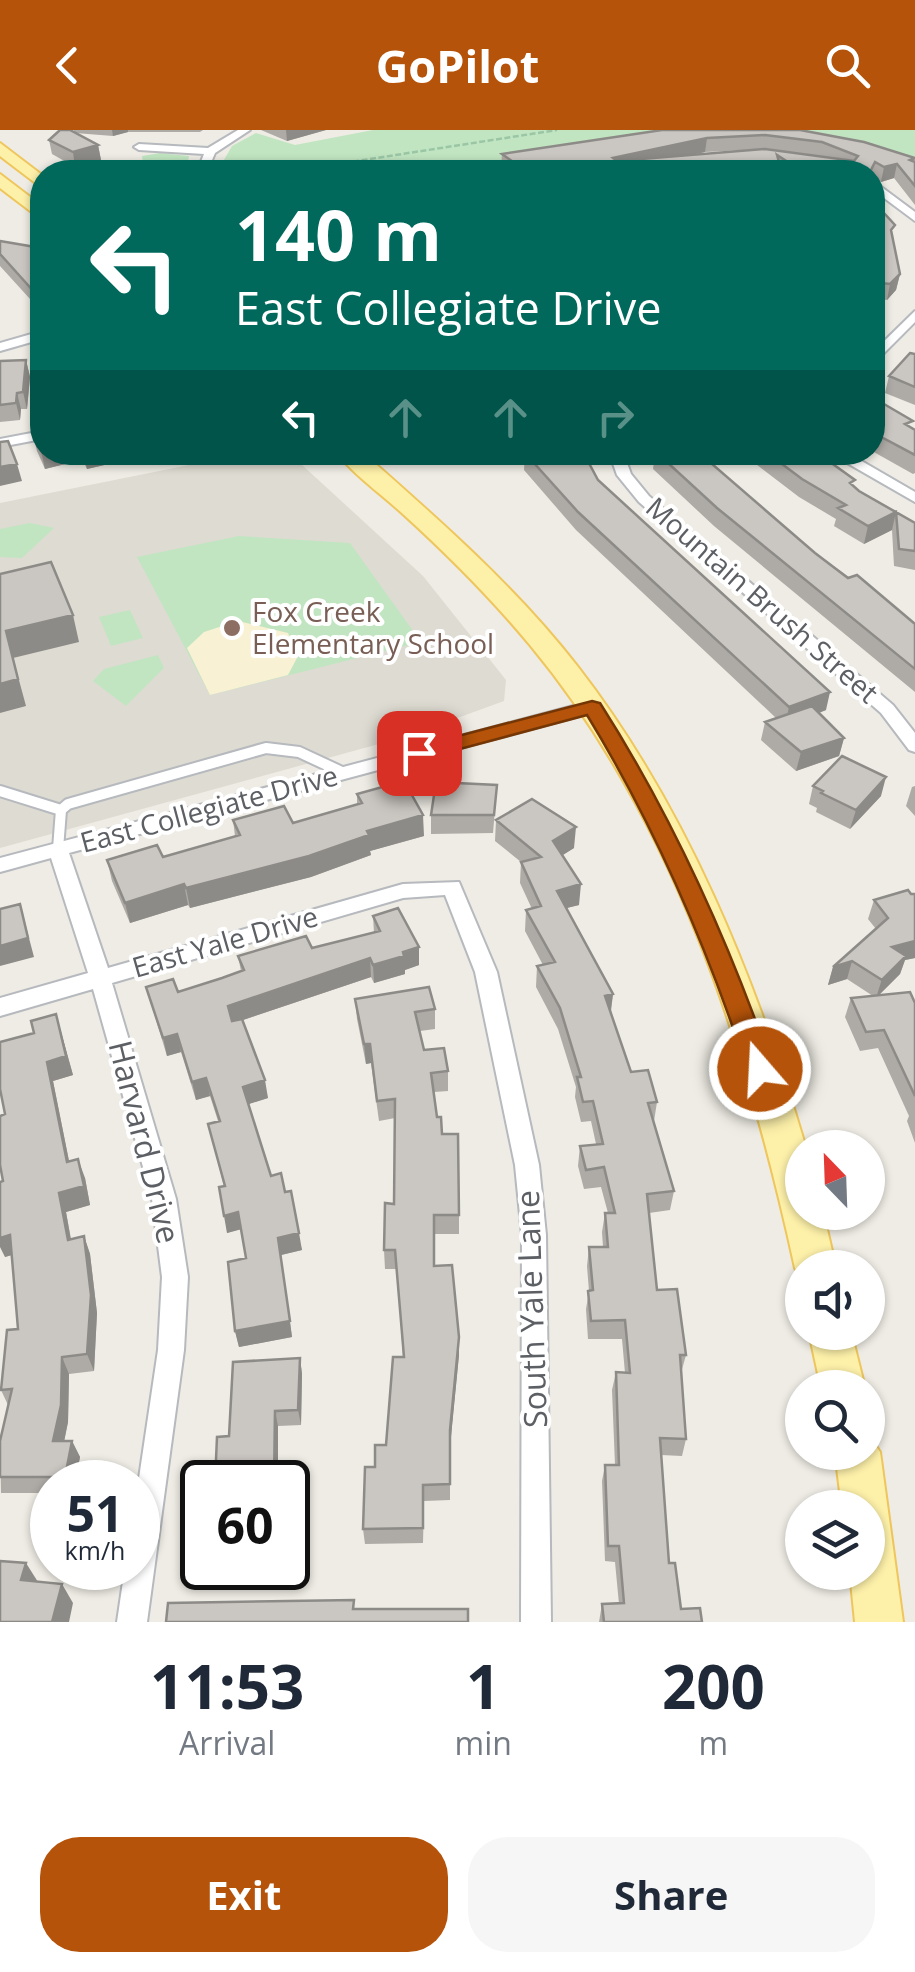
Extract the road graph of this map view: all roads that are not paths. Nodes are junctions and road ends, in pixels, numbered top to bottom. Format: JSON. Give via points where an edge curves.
{"nodes":[{"id":1,"x":245,"y":130,"type":"edge"},
{"id":2,"x":139,"y":147,"type":"dead end"},
{"id":3,"x":0,"y":148,"type":"edge"},
{"id":4,"x":210,"y":151,"type":"junction"},
{"id":5,"x":207,"y":160,"type":"edge"},
{"id":6,"x":30,"y":173,"type":"edge"},
{"id":7,"x":0,"y":179,"type":"edge"},
{"id":8,"x":885,"y":193,"type":"edge"},
{"id":9,"x":30,"y":205,"type":"edge"},
{"id":10,"x":913,"y":212,"type":"edge"},
{"id":11,"x":915,"y":316,"type":"edge"},
{"id":12,"x":30,"y":338,"type":"edge"},
{"id":13,"x":0,"y":347,"type":"edge"},
{"id":14,"x":885,"y":348,"type":"edge"},
{"id":15,"x":885,"y":359,"type":"edge"},
{"id":16,"x":897,"y":360,"type":"edge"},
{"id":17,"x":30,"y":437,"type":"edge"},
{"id":18,"x":0,"y":443,"type":"edge"},
{"id":19,"x":362,"y":465,"type":"edge"},
{"id":20,"x":621,"y":465,"type":"edge"},
{"id":21,"x":858,"y":465,"type":"edge"},
{"id":22,"x":915,"y":498,"type":"edge"},
{"id":23,"x":592,"y":707,"type":"junction"},
{"id":24,"x":914,"y":746,"type":"edge"},
{"id":25,"x":344,"y":773,"type":"junction"},
{"id":26,"x":0,"y":791,"type":"edge"},
{"id":27,"x":61,"y":810,"type":"junction"},
{"id":28,"x":58,"y":849,"type":"junction"},
{"id":29,"x":0,"y":864,"type":"edge"},
{"id":30,"x":452,"y":887,"type":"joint"},
{"id":31,"x":100,"y":976,"type":"junction"},
{"id":32,"x":0,"y":1007,"type":"edge"},
{"id":33,"x":785,"y":1143,"type":"edge"},
{"id":34,"x":875,"y":1590,"type":"edge"},
{"id":35,"x":132,"y":1622,"type":"edge"},
{"id":36,"x":536,"y":1622,"type":"edge"},
{"id":37,"x":879,"y":1622,"type":"edge"}],
"edges":[{"from":1,"to":4,"type":"street"},
{"from":2,"to":4,"type":"street"},
{"from":3,"to":6,"type":"main road"},
{"from":4,"to":5,"type":"street"},
{"from":7,"to":9,"type":"main road"},
{"from":8,"to":10,"type":"street"},
{"from":11,"to":14,"type":"street"},
{"from":12,"to":13,"type":"street"},
{"from":15,"to":16,"type":"street"},
{"from":17,"to":18,"type":"street"},
{"from":19,"to":23,"type":"main road","via":[[441,534]]},
{"from":20,"to":24,"type":"street","name":"Mountain Brush Street","via":[[644,499],[886,708]]},
{"from":21,"to":22,"type":"street"},
{"from":23,"to":25,"type":"street","name":"East Collegiate Drive"},
{"from":23,"to":33,"type":"main road","via":[[637,780],[722,955]]},
{"from":25,"to":27,"type":"lane","via":[[299,752],[266,748]]},
{"from":25,"to":28,"type":"street","name":"East Collegiate Drive"},
{"from":26,"to":27,"type":"lane"},
{"from":27,"to":28,"type":"lane"},
{"from":28,"to":29,"type":"street","name":"East Collegiate Drive"},
{"from":28,"to":31,"type":"street","name":"Harvard Drive"},
{"from":30,"to":31,"type":"street","name":"East Yale Drive","via":[[403,892]]},
{"from":30,"to":36,"type":"street","name":"South Yale Lane","via":[[486,972],[527,1165],[534,1234]]},
{"from":31,"to":32,"type":"street","name":"East Yale Drive"},
{"from":31,"to":35,"type":"street","name":"Harvard Drive","via":[[164,1198],[175,1277],[171,1350]]},
{"from":34,"to":37,"type":"main road"}]}
